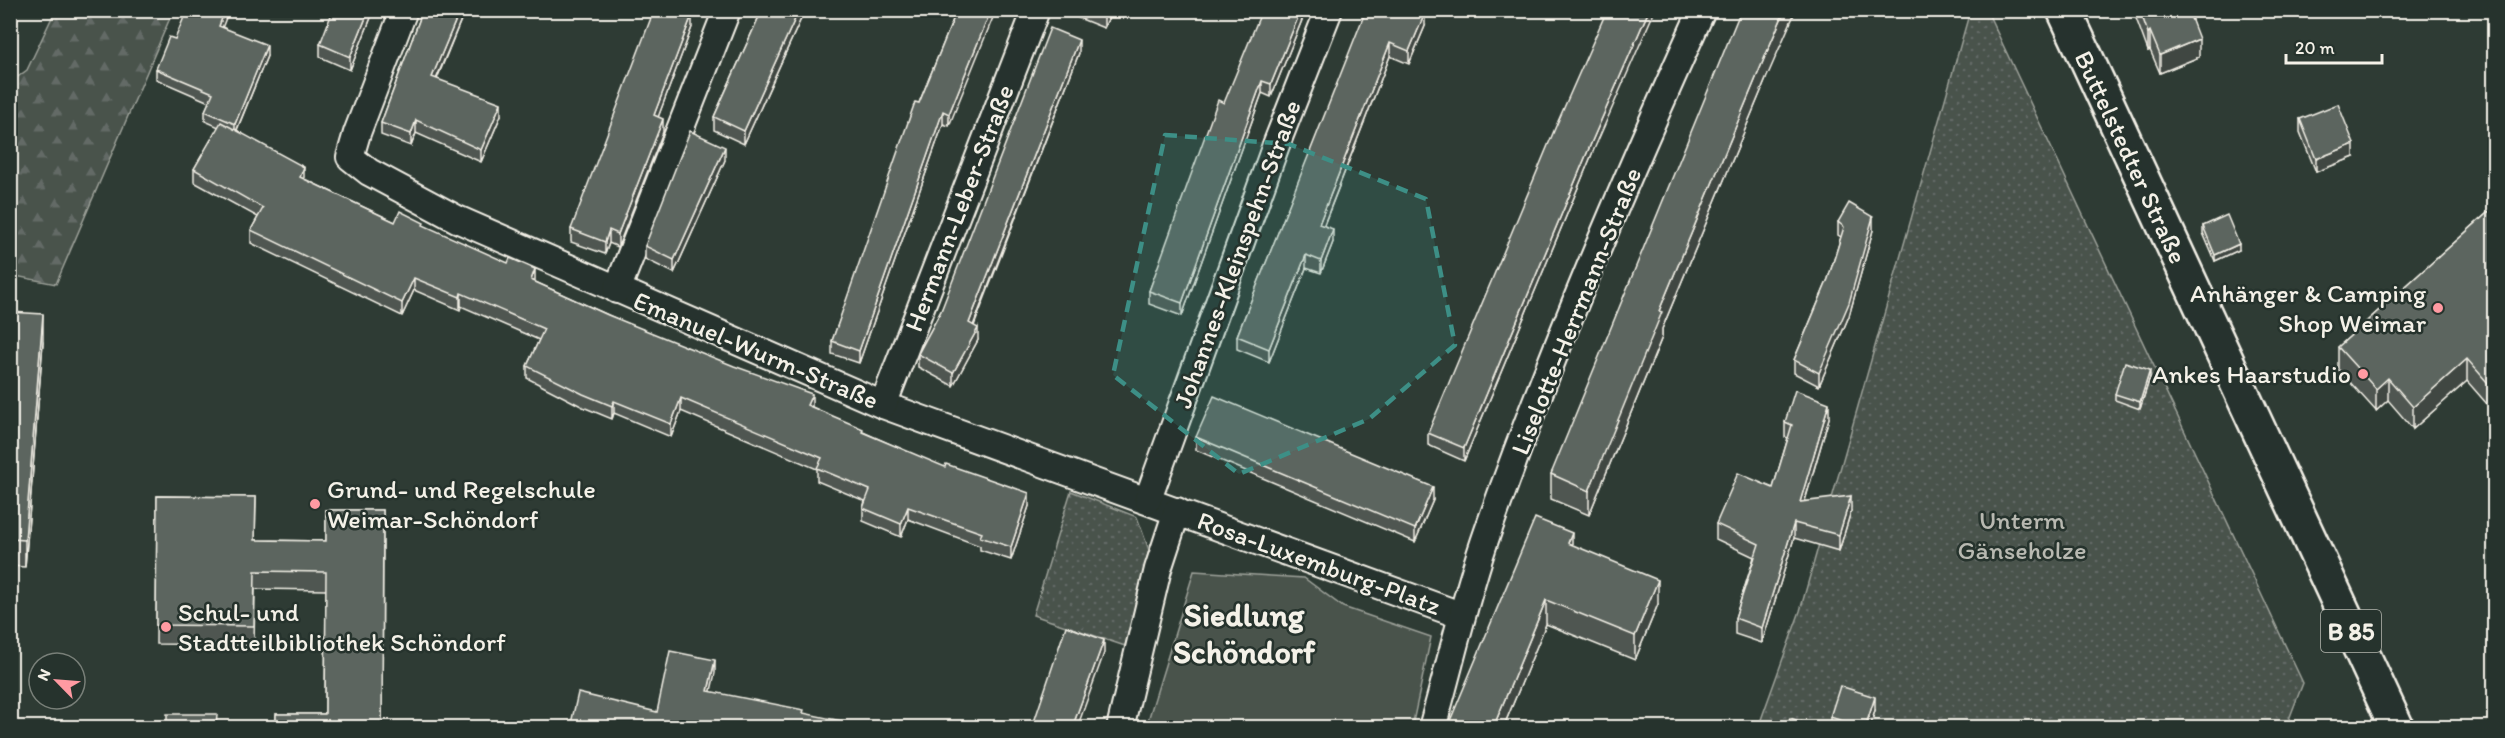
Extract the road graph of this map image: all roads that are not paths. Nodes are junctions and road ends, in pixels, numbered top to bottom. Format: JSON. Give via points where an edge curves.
{"nodes":[{"id":1,"x":404,"y":10,"type":"edge"},
{"id":2,"x":727,"y":10,"type":"edge"},
{"id":3,"x":1036,"y":10,"type":"edge"},
{"id":4,"x":1329,"y":10,"type":"edge"},
{"id":5,"x":1702,"y":10,"type":"edge"},
{"id":6,"x":2064,"y":10,"type":"edge"},
{"id":7,"x":617,"y":290,"type":"junction"},
{"id":8,"x":883,"y":405,"type":"junction"},
{"id":9,"x":1148,"y":499,"type":"junction"},
{"id":10,"x":1177,"y":511,"type":"junction"},
{"id":11,"x":1460,"y":615,"type":"junction"},
{"id":12,"x":1120,"y":728,"type":"edge"},
{"id":13,"x":1432,"y":728,"type":"edge"},
{"id":14,"x":2397,"y":728,"type":"edge"}],
"edges":[{"from":1,"to":7,"type":"street","name":"Emanuel-Wurm-Straße","via":[[350,157],[369,172],[457,219]]},
{"from":2,"to":7,"type":"street"},
{"from":3,"to":8,"type":"street","name":"Hermann-Leber-Straße"},
{"from":4,"to":9,"type":"street","name":"Johannes-Kleinspehn-Straße"},
{"from":5,"to":11,"type":"street","name":"Liselotte-Herrmann-Straße","via":[[1526,429]]},
{"from":6,"to":14,"type":"main road","name":"Buttelstedter Straße","number":"B 85"},
{"from":7,"to":8,"type":"street","name":"Emanuel-Wurm-Straße"},
{"from":8,"to":9,"type":"street","name":"Emanuel-Wurm-Straße"},
{"from":9,"to":10,"type":"street","name":"Emanuel-Wurm-Straße"},
{"from":10,"to":11,"type":"street","name":"Rosa-Luxemburg-Platz"},
{"from":10,"to":12,"type":"street","via":[[1158,569]]},
{"from":11,"to":13,"type":"street","name":"Liselotte-Herrmann-Straße"}]}
